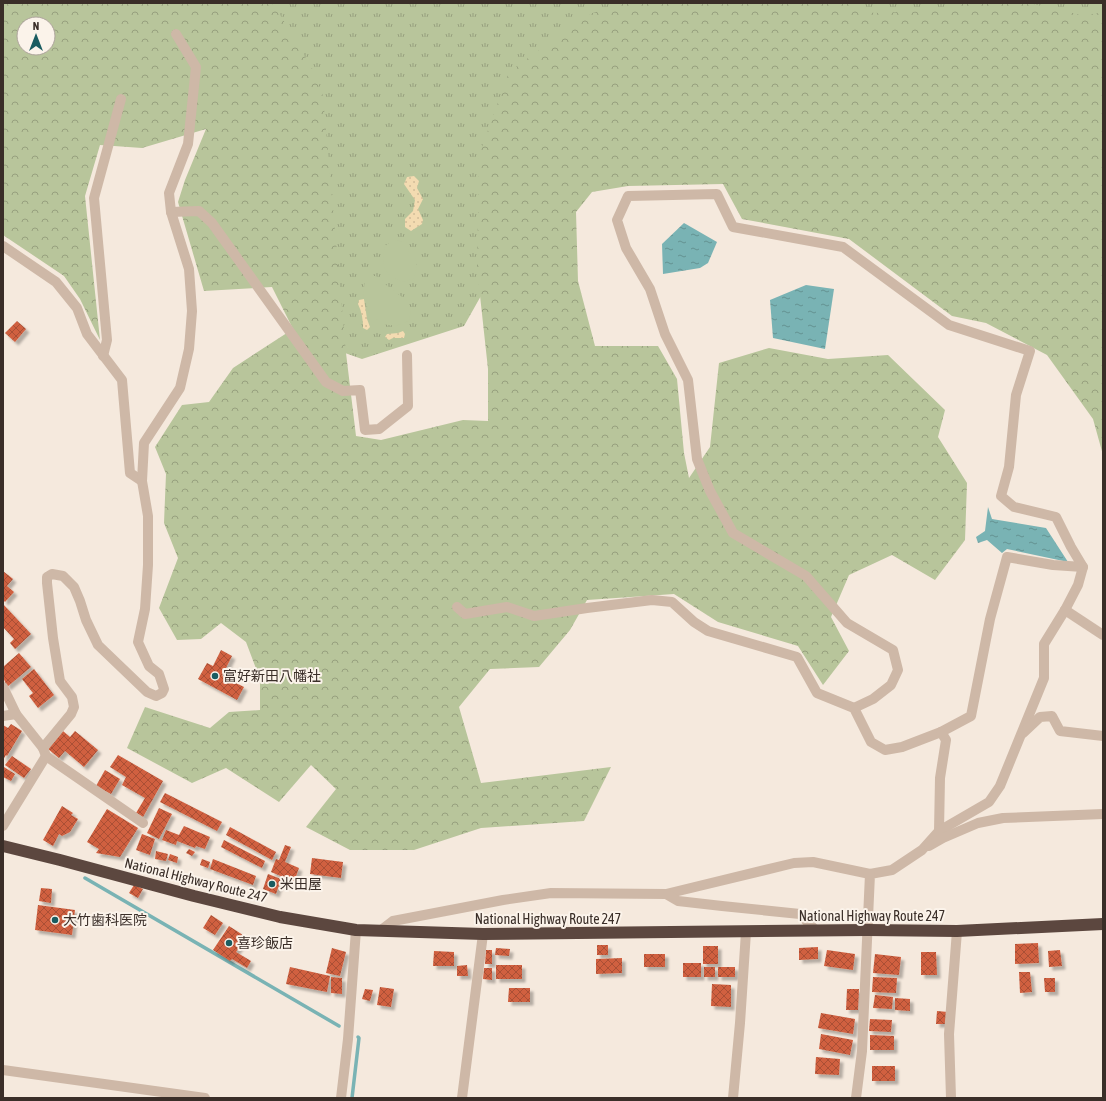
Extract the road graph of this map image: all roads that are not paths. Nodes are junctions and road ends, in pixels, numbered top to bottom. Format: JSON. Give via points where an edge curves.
{"nodes":[{"id":1,"x":176,"y":34,"type":"dead end"},
{"id":2,"x":121,"y":99,"type":"dead end"},
{"id":3,"x":171,"y":212,"type":"junction"},
{"id":4,"x":3,"y":246,"type":"edge"},
{"id":5,"x":407,"y":355,"type":"dead end"},
{"id":6,"x":103,"y":356,"type":"junction"},
{"id":7,"x":142,"y":481,"type":"junction"},
{"id":8,"x":1083,"y":567,"type":"junction"},
{"id":9,"x":458,"y":608,"type":"dead end"},
{"id":10,"x":1065,"y":610,"type":"junction"},
{"id":11,"x":1103,"y":635,"type":"edge"},
{"id":12,"x":3,"y":687,"type":"edge"},
{"id":13,"x":854,"y":708,"type":"junction"},
{"id":14,"x":16,"y":714,"type":"junction"},
{"id":15,"x":3,"y":716,"type":"edge"},
{"id":16,"x":941,"y":732,"type":"junction"},
{"id":17,"x":1020,"y":736,"type":"junction"},
{"id":18,"x":1103,"y":736,"type":"edge"},
{"id":19,"x":44,"y":752,"type":"junction"},
{"id":20,"x":1103,"y":814,"type":"edge"},
{"id":21,"x":143,"y":823,"type":"dead end"},
{"id":22,"x":3,"y":826,"type":"edge"},
{"id":23,"x":939,"y":831,"type":"junction"},
{"id":24,"x":3,"y":846,"type":"edge"},
{"id":25,"x":922,"y":850,"type":"junction"},
{"id":26,"x":870,"y":874,"type":"junction"},
{"id":27,"x":666,"y":894,"type":"junction"},
{"id":28,"x":1103,"y":924,"type":"edge"},
{"id":29,"x":356,"y":930,"type":"junction"},
{"id":30,"x":867,"y":930,"type":"junction"},
{"id":31,"x":380,"y":931,"type":"junction"},
{"id":32,"x":816,"y":931,"type":"junction"},
{"id":33,"x":957,"y":931,"type":"junction"},
{"id":34,"x":746,"y":932,"type":"junction"},
{"id":35,"x":483,"y":934,"type":"junction"},
{"id":36,"x":3,"y":1070,"type":"edge"},
{"id":37,"x":205,"y":1098,"type":"edge"},
{"id":38,"x":341,"y":1098,"type":"edge"},
{"id":39,"x":462,"y":1098,"type":"edge"},
{"id":40,"x":733,"y":1098,"type":"edge"},
{"id":41,"x":856,"y":1098,"type":"edge"},
{"id":42,"x":951,"y":1098,"type":"edge"}],
"edges":[{"from":1,"to":3,"type":"street","via":[[196,67],[188,144],[169,193]]},
{"from":2,"to":6,"type":"street","via":[[94,198],[107,340]]},
{"from":3,"to":5,"type":"street","via":[[199,211],[212,222],[326,382],[343,391],[360,390],[365,430],[379,429],[408,406]]},
{"from":3,"to":7,"type":"street","via":[[189,269],[192,311],[189,349],[180,388],[144,443]]},
{"from":4,"to":6,"type":"street","via":[[56,282],[77,308],[87,334]]},
{"from":6,"to":7,"type":"street","via":[[122,380],[130,473]]},
{"from":7,"to":19,"type":"street","via":[[148,516],[148,565],[145,609],[138,642],[149,666],[158,674],[164,689],[156,696],[147,692],[98,645],[74,587],[64,576],[52,574],[47,577],[47,583],[60,681],[72,697],[74,707]]},
{"from":8,"to":10,"type":"street","via":[[1078,585]]},
{"from":8,"to":13,"type":"street","via":[[1056,517],[1014,507],[1001,496],[1009,467],[1016,395],[1030,351],[948,325],[843,247],[733,227],[717,194],[628,196],[617,220],[626,248],[650,289],[665,334],[688,380],[697,459],[710,491],[733,533],[806,576],[846,623],[893,650],[898,670],[891,685],[873,699]]},
{"from":8,"to":16,"type":"street","via":[[1053,565],[1007,556],[990,619],[971,716]]},
{"from":9,"to":13,"type":"street","via":[[465,614],[507,607],[534,616],[652,600],[672,602],[708,631],[797,657],[816,693]]},
{"from":10,"to":11,"type":"street"},
{"from":10,"to":17,"type":"street","via":[[1044,644],[1044,678]]},
{"from":12,"to":14,"type":"street"},
{"from":13,"to":16,"type":"street","via":[[871,742],[885,750],[902,747]]},
{"from":14,"to":15,"type":"street"},
{"from":14,"to":19,"type":"street"},
{"from":16,"to":23,"type":"street","via":[[946,740],[940,778]]},
{"from":17,"to":18,"type":"street","via":[[1040,717],[1052,716],[1060,731]]},
{"from":17,"to":23,"type":"street","via":[[1000,786],[989,802]]},
{"from":19,"to":21,"type":"street"},
{"from":19,"to":22,"type":"street"},
{"from":20,"to":25,"type":"street","via":[[1003,818],[978,823]]},
{"from":23,"to":25,"type":"street"},
{"from":24,"to":29,"type":"highway","name":"National Highway Route 247","via":[[264,913]]},
{"from":25,"to":26,"type":"street","via":[[892,870]]},
{"from":26,"to":27,"type":"street","via":[[813,862],[794,863]]},
{"from":26,"to":30,"type":"street"},
{"from":27,"to":31,"type":"street","via":[[551,892],[392,920]]},
{"from":27,"to":32,"type":"street","via":[[678,900],[800,914]]},
{"from":28,"to":33,"type":"highway","name":"National Highway Route 247"},
{"from":29,"to":31,"type":"highway","name":"National Highway Route 247"},
{"from":29,"to":38,"type":"street"},
{"from":30,"to":32,"type":"highway","name":"National Highway Route 247"},
{"from":30,"to":33,"type":"highway","name":"National Highway Route 247"},
{"from":30,"to":41,"type":"street","via":[[862,1051]]},
{"from":31,"to":35,"type":"highway","name":"National Highway Route 247"},
{"from":32,"to":34,"type":"highway","name":"National Highway Route 247"},
{"from":33,"to":42,"type":"street","via":[[949,1034]]},
{"from":34,"to":35,"type":"highway","name":"National Highway Route 247"},
{"from":34,"to":40,"type":"street"},
{"from":35,"to":39,"type":"street"},
{"from":36,"to":37,"type":"street"}]}
